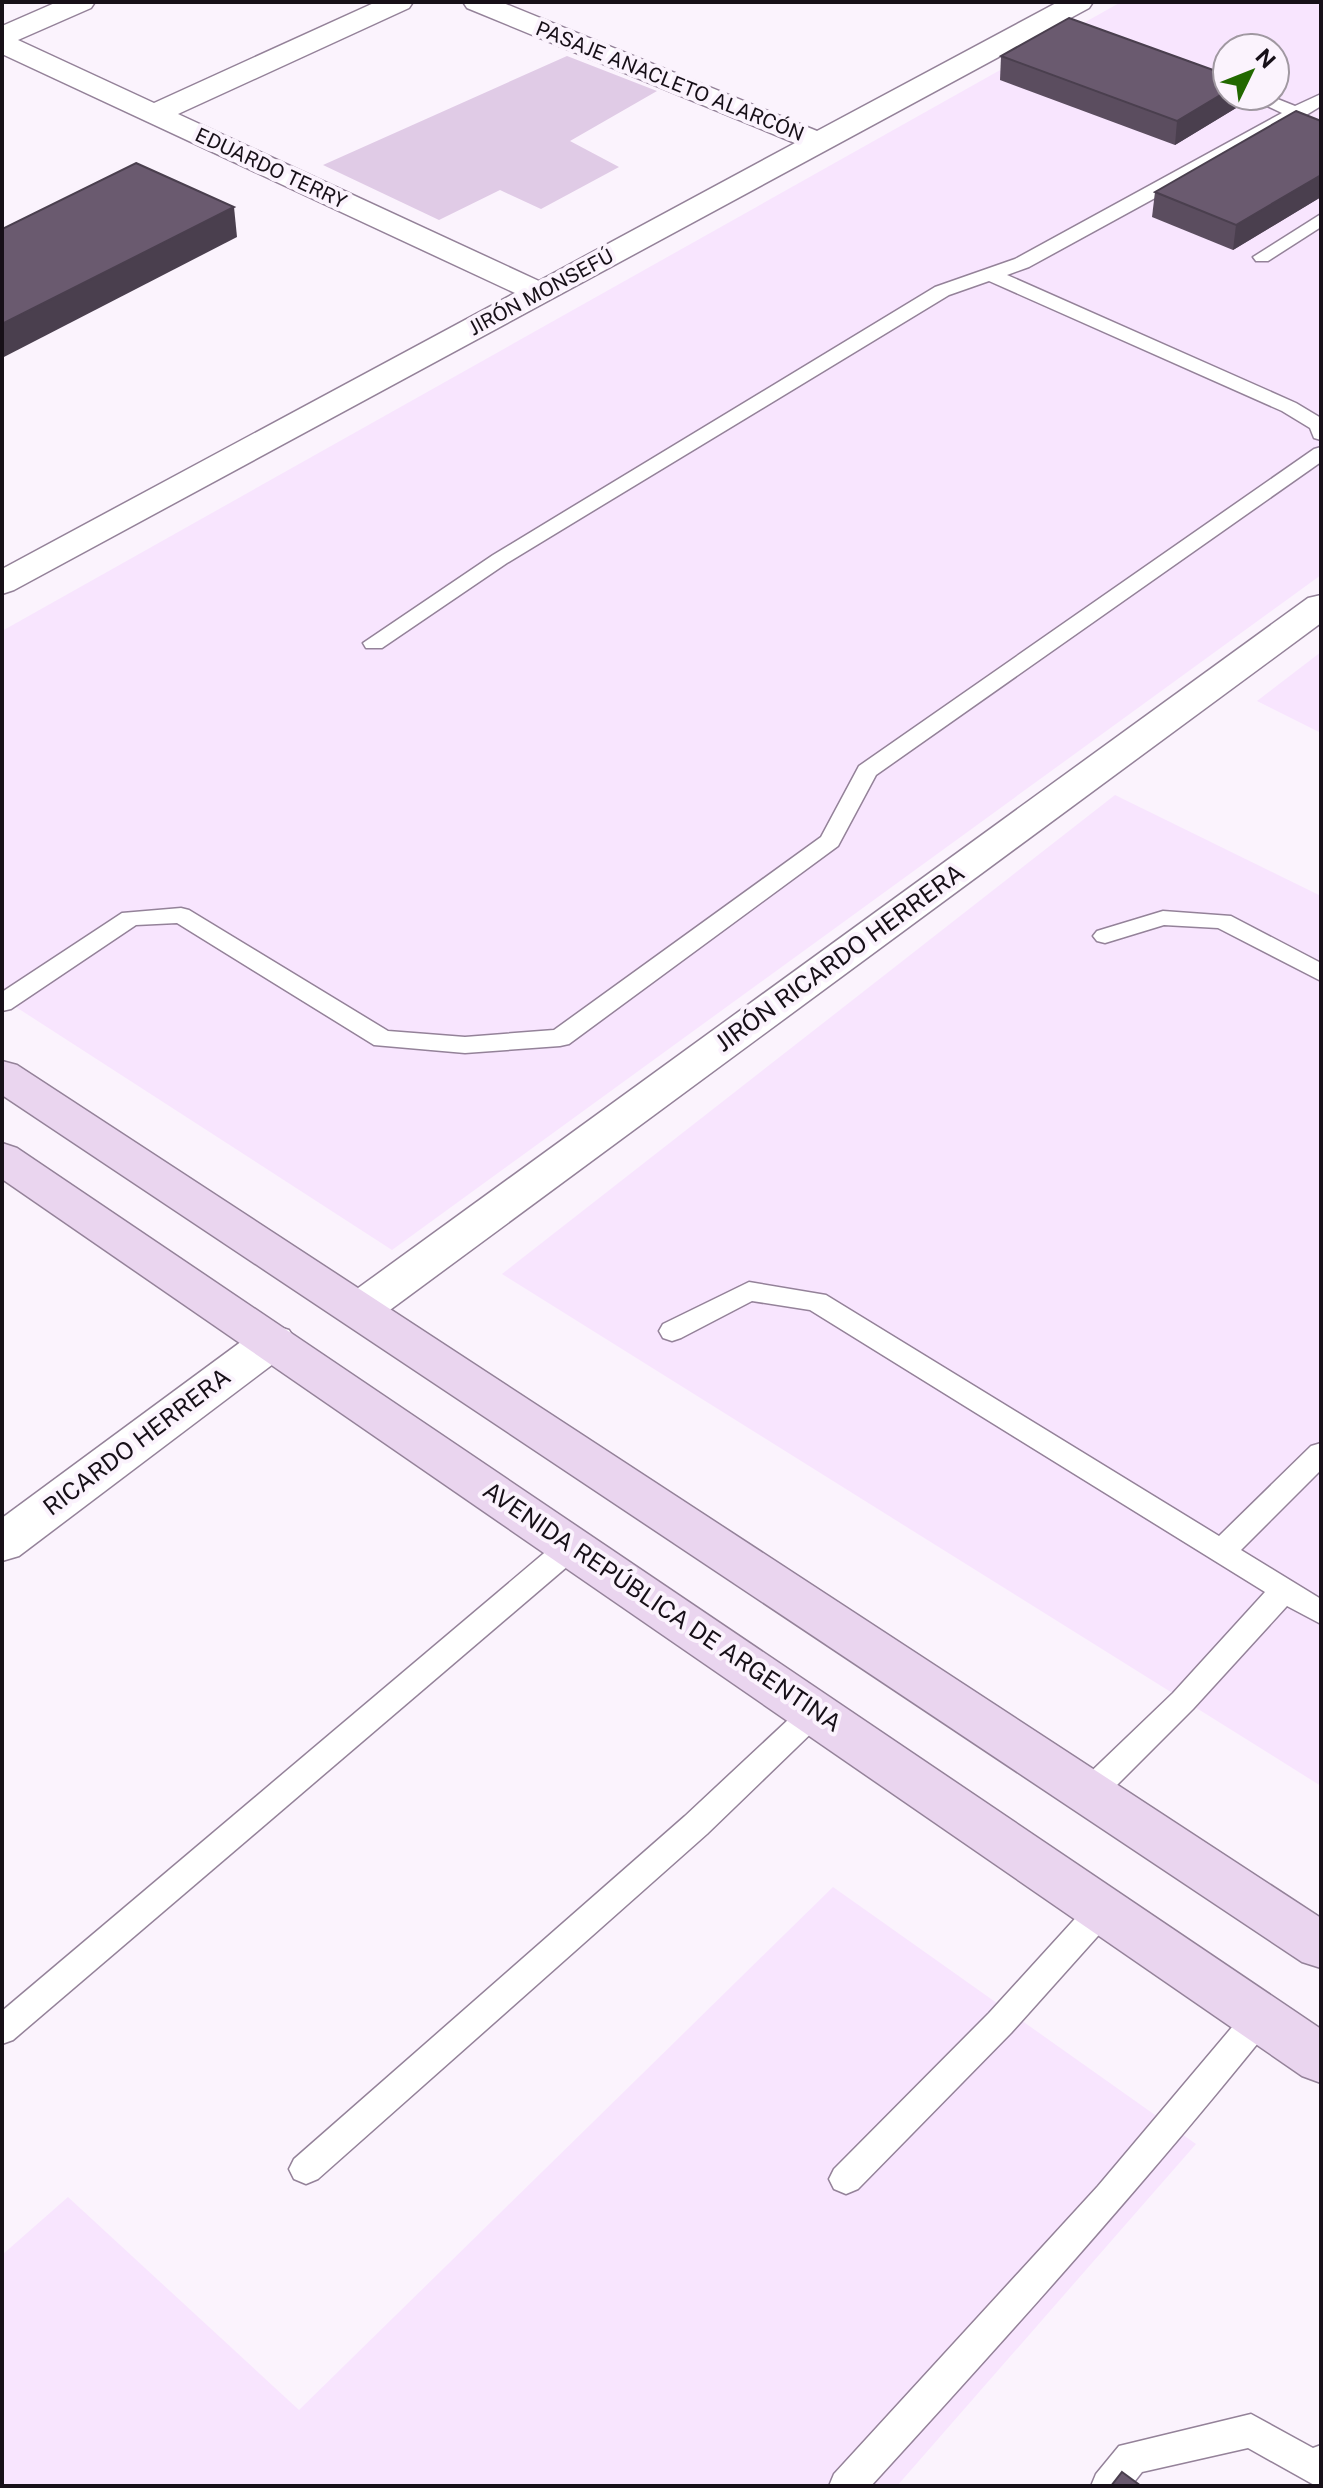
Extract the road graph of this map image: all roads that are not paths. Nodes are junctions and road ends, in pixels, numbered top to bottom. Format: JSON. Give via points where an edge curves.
{"nodes":[{"id":1,"x":81,"y":2,"type":"edge"},
{"id":2,"x":399,"y":2,"type":"edge"},
{"id":3,"x":477,"y":2,"type":"edge"},
{"id":4,"x":1071,"y":3,"type":"edge"},
{"id":5,"x":2,"y":36,"type":"edge"},
{"id":6,"x":2,"y":43,"type":"edge"},
{"id":7,"x":1321,"y":99,"type":"edge"},
{"id":8,"x":1291,"y":111,"type":"edge"},
{"id":9,"x":1297,"y":113,"type":"junction"},
{"id":10,"x":153,"y":114,"type":"junction"},
{"id":11,"x":818,"y":142,"type":"junction"},
{"id":12,"x":1321,"y":219,"type":"edge"},
{"id":13,"x":1262,"y":257,"type":"dead end"},
{"id":14,"x":990,"y":274,"type":"junction"},
{"id":15,"x":540,"y":293,"type":"junction"},
{"id":16,"x":1321,"y":434,"type":"edge"},
{"id":17,"x":1321,"y":453,"type":"edge"},
{"id":18,"x":2,"y":583,"type":"edge"},
{"id":19,"x":1319,"y":610,"type":"edge"},
{"id":20,"x":374,"y":643,"type":"dead end"},
{"id":21,"x":1105,"y":936,"type":"dead end"},
{"id":22,"x":1321,"y":973,"type":"edge"},
{"id":23,"x":2,"y":1003,"type":"edge"},
{"id":24,"x":2,"y":1075,"type":"edge"},
{"id":25,"x":2,"y":1158,"type":"edge"},
{"id":26,"x":359,"y":1310,"type":"junction"},
{"id":27,"x":672,"y":1331,"type":"dead end"},
{"id":28,"x":273,"y":1341,"type":"junction"},
{"id":29,"x":1321,"y":1453,"type":"edge"},
{"id":30,"x":2,"y":1543,"type":"edge"},
{"id":31,"x":572,"y":1546,"type":"junction"},
{"id":32,"x":1221,"y":1552,"type":"junction"},
{"id":33,"x":1284,"y":1590,"type":"junction"},
{"id":34,"x":1321,"y":1613,"type":"edge"},
{"id":35,"x":815,"y":1712,"type":"junction"},
{"id":36,"x":1089,"y":1793,"type":"junction"},
{"id":37,"x":1103,"y":1909,"type":"junction"},
{"id":38,"x":1321,"y":1946,"type":"edge"},
{"id":39,"x":1260,"y":2017,"type":"junction"},
{"id":40,"x":2,"y":2030,"type":"edge"},
{"id":41,"x":1321,"y":2059,"type":"edge"},
{"id":42,"x":306,"y":2169,"type":"dead end"},
{"id":43,"x":846,"y":2179,"type":"dead end"},
{"id":44,"x":1321,"y":2462,"type":"edge"},
{"id":45,"x":847,"y":2486,"type":"edge"},
{"id":46,"x":1109,"y":2486,"type":"edge"}],
"edges":[{"from":1,"to":5,"type":"street"},
{"from":2,"to":10,"type":"street"},
{"from":3,"to":11,"type":"street","name":"PASAJE ANACLETO ALARCÓN"},
{"from":4,"to":11,"type":"street","name":"JIRÓN MONSEFÚ"},
{"from":6,"to":10,"type":"street","name":"EDUARDO TERRY"},
{"from":7,"to":9,"type":"lane"},
{"from":8,"to":9,"type":"lane"},
{"from":9,"to":14,"type":"lane","via":[[1022,263]]},
{"from":10,"to":15,"type":"street","name":"EDUARDO TERRY"},
{"from":11,"to":15,"type":"street","name":"JIRÓN MONSEFÚ"},
{"from":12,"to":13,"type":"lane"},
{"from":14,"to":16,"type":"lane","via":[[1289,407],[1319,425]]},
{"from":14,"to":20,"type":"lane","via":[[942,291],[500,559]]},
{"from":15,"to":18,"type":"street","name":"JIRÓN MONSEFÚ"},
{"from":17,"to":23,"type":"lane","via":[[867,771],[830,841],[560,1038],[465,1045],[383,1039],[181,915],[130,918]]},
{"from":19,"to":26,"type":"street","name":"JIRÓN RICARDO HERRERA"},
{"from":21,"to":22,"type":"lane","via":[[1163,918],[1223,921]]},
{"from":24,"to":26,"type":"main road"},
{"from":25,"to":28,"type":"main road","name":"AVENIDA REPÚBLICA DE ARGENTINA"},
{"from":26,"to":36,"type":"main road"},
{"from":27,"to":32,"type":"lane","via":[[749,1291],[817,1302]]},
{"from":28,"to":30,"type":"street","name":"RICARDO HERRERA"},
{"from":28,"to":31,"type":"main road","name":"AVENIDA REPÚBLICA DE ARGENTINA"},
{"from":29,"to":32,"type":"lane"},
{"from":31,"to":35,"type":"main road","name":"AVENIDA REPÚBLICA DE ARGENTINA"},
{"from":31,"to":40,"type":"lane"},
{"from":32,"to":33,"type":"lane"},
{"from":33,"to":34,"type":"lane"},
{"from":33,"to":36,"type":"lane","via":[[1183,1701]]},
{"from":35,"to":37,"type":"main road","name":"AVENIDA REPÚBLICA DE ARGENTINA"},
{"from":35,"to":42,"type":"lane","via":[[696,1825]]},
{"from":36,"to":38,"type":"main road"},
{"from":37,"to":39,"type":"main road","name":"AVENIDA REPÚBLICA DE ARGENTINA"},
{"from":37,"to":43,"type":"lane"},
{"from":39,"to":41,"type":"main road","name":"AVENIDA REPÚBLICA DE ARGENTINA"},
{"from":39,"to":45,"type":"lane","via":[[1037,2282]]},
{"from":44,"to":46,"type":"lane","via":[[1316,2469],[1251,2431],[1132,2458]]}]}
